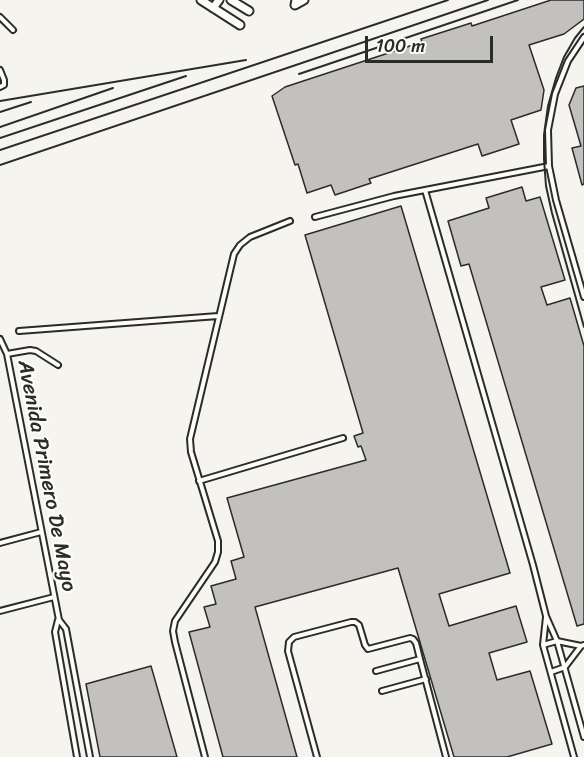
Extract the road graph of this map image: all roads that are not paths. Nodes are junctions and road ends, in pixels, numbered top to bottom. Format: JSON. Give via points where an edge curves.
{"nodes":[{"id":1,"x":201,"y":0,"type":"edge"},
{"id":2,"x":219,"y":0,"type":"edge"},
{"id":3,"x":231,"y":0,"type":"edge"},
{"id":4,"x":296,"y":0,"type":"edge"},
{"id":5,"x":304,"y":0,"type":"edge"},
{"id":6,"x":213,"y":8,"type":"junction"},
{"id":7,"x":249,"y":11,"type":"dead end"},
{"id":8,"x":0,"y":17,"type":"edge"},
{"id":9,"x":240,"y":25,"type":"dead end"},
{"id":10,"x":13,"y":30,"type":"dead end"},
{"id":11,"x":584,"y":37,"type":"edge"},
{"id":12,"x":0,"y":70,"type":"edge"},
{"id":13,"x":0,"y":87,"type":"edge"},
{"id":14,"x":549,"y":166,"type":"junction"},
{"id":15,"x":425,"y":190,"type":"junction"},
{"id":16,"x":315,"y":217,"type":"dead end"},
{"id":17,"x":290,"y":221,"type":"dead end"},
{"id":18,"x":584,"y":297,"type":"edge"},
{"id":19,"x":218,"y":316,"type":"junction"},
{"id":20,"x":18,"y":331,"type":"dead end"},
{"id":21,"x":0,"y":339,"type":"edge"},
{"id":22,"x":7,"y":354,"type":"junction"},
{"id":23,"x":58,"y":365,"type":"dead end"},
{"id":24,"x":343,"y":438,"type":"dead end"},
{"id":25,"x":199,"y":482,"type":"junction"},
{"id":26,"x":41,"y":532,"type":"junction"},
{"id":27,"x":0,"y":543,"type":"edge"},
{"id":28,"x":54,"y":597,"type":"junction"},
{"id":29,"x":0,"y":611,"type":"edge"},
{"id":30,"x":546,"y":616,"type":"junction"},
{"id":31,"x":58,"y":620,"type":"junction"},
{"id":32,"x":557,"y":641,"type":"junction"},
{"id":33,"x":543,"y":645,"type":"junction"},
{"id":34,"x":583,"y":646,"type":"edge"},
{"id":35,"x":420,"y":659,"type":"junction"},
{"id":36,"x":565,"y":667,"type":"junction"},
{"id":37,"x":376,"y":670,"type":"dead end"},
{"id":38,"x":550,"y":672,"type":"junction"},
{"id":39,"x":426,"y":679,"type":"junction"},
{"id":40,"x":382,"y":691,"type":"dead end"},
{"id":41,"x":584,"y":737,"type":"edge"},
{"id":42,"x":77,"y":757,"type":"edge"},
{"id":43,"x":90,"y":757,"type":"edge"},
{"id":44,"x":205,"y":757,"type":"edge"},
{"id":45,"x":317,"y":757,"type":"edge"},
{"id":46,"x":447,"y":757,"type":"edge"},
{"id":47,"x":574,"y":757,"type":"edge"}],
"edges":[{"from":1,"to":6,"type":"street"},
{"from":2,"to":6,"type":"street"},
{"from":3,"to":7,"type":"street"},
{"from":4,"to":5,"type":"street","via":[[295,5]]},
{"from":6,"to":9,"type":"street"},
{"from":8,"to":10,"type":"lane"},
{"from":11,"to":14,"type":"lane","via":[[568,61],[555,94],[548,130]]},
{"from":12,"to":13,"type":"lane","via":[[4,80]]},
{"from":14,"to":15,"type":"lane"},
{"from":14,"to":18,"type":"lane"},
{"from":15,"to":16,"type":"lane"},
{"from":15,"to":30,"type":"lane"},
{"from":17,"to":19,"type":"lane","via":[[240,245],[234,254]]},
{"from":19,"to":20,"type":"lane"},
{"from":19,"to":25,"type":"lane","via":[[190,439]]},
{"from":21,"to":22,"type":"lane","name":"Avenida Primero De Mayo"},
{"from":22,"to":23,"type":"lane","via":[[36,351]]},
{"from":22,"to":26,"type":"lane","name":"Avenida Primero De Mayo"},
{"from":24,"to":25,"type":"lane"},
{"from":25,"to":44,"type":"lane","via":[[218,552],[175,621],[173,631]]},
{"from":26,"to":27,"type":"lane"},
{"from":26,"to":28,"type":"lane","name":"Avenida Primero De Mayo"},
{"from":28,"to":29,"type":"lane"},
{"from":28,"to":31,"type":"lane","name":"Avenida Primero De Mayo"},
{"from":30,"to":32,"type":"lane"},
{"from":30,"to":33,"type":"lane"},
{"from":31,"to":42,"type":"lane","name":"Avenida Primero De Mayo","via":[[55,632]]},
{"from":31,"to":43,"type":"lane","name":"Avenida Primero De Mayo","via":[[66,629]]},
{"from":32,"to":33,"type":"lane"},
{"from":32,"to":34,"type":"lane"},
{"from":32,"to":36,"type":"lane"},
{"from":33,"to":38,"type":"lane"},
{"from":34,"to":36,"type":"lane"},
{"from":35,"to":37,"type":"lane"},
{"from":35,"to":39,"type":"lane"},
{"from":35,"to":45,"type":"lane","via":[[416,643],[410,638],[368,649],[355,622],[294,637],[288,651]]},
{"from":36,"to":38,"type":"lane"},
{"from":36,"to":41,"type":"lane"},
{"from":38,"to":47,"type":"lane"},
{"from":39,"to":40,"type":"lane"},
{"from":39,"to":46,"type":"lane"}]}
